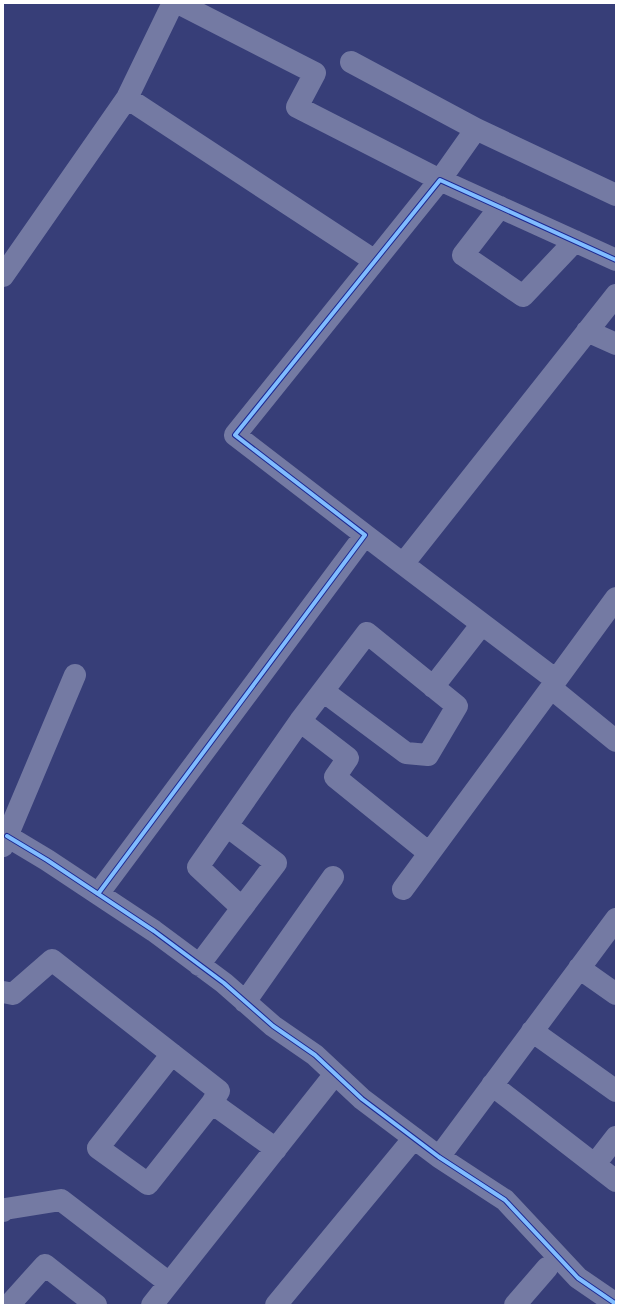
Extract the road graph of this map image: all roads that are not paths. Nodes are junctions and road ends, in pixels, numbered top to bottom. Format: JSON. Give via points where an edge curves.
{"nodes":[{"id":1,"x":173,"y":3,"type":"edge"},
{"id":2,"x":178,"y":3,"type":"edge"},
{"id":3,"x":351,"y":62,"type":"dead end"},
{"id":4,"x":127,"y":98,"type":"junction"},
{"id":5,"x":476,"y":129,"type":"junction"},
{"id":6,"x":440,"y":180,"type":"junction"},
{"id":7,"x":616,"y":194,"type":"edge"},
{"id":8,"x":500,"y":207,"type":"junction"},
{"id":9,"x":575,"y":241,"type":"junction"},
{"id":10,"x":375,"y":260,"type":"junction"},
{"id":11,"x":616,"y":260,"type":"edge"},
{"id":12,"x":3,"y":276,"type":"edge"},
{"id":13,"x":616,"y":295,"type":"edge"},
{"id":14,"x":588,"y":331,"type":"junction"},
{"id":15,"x":616,"y":344,"type":"edge"},
{"id":16,"x":365,"y":535,"type":"junction"},
{"id":17,"x":403,"y":564,"type":"junction"},
{"id":18,"x":616,"y":598,"type":"edge"},
{"id":19,"x":482,"y":624,"type":"junction"},
{"id":20,"x":75,"y":675,"type":"dead end"},
{"id":21,"x":553,"y":684,"type":"junction"},
{"id":22,"x":433,"y":687,"type":"junction"},
{"id":23,"x":323,"y":691,"type":"junction"},
{"id":24,"x":300,"y":721,"type":"junction"},
{"id":25,"x":616,"y":741,"type":"edge"},
{"id":26,"x":226,"y":826,"type":"junction"},
{"id":27,"x":5,"y":841,"type":"edge"},
{"id":28,"x":430,"y":852,"type":"junction"},
{"id":29,"x":334,"y":877,"type":"dead end"},
{"id":30,"x":402,"y":889,"type":"dead end"},
{"id":31,"x":98,"y":894,"type":"junction"},
{"id":32,"x":242,"y":908,"type":"junction"},
{"id":33,"x":616,"y":920,"type":"edge"},
{"id":34,"x":199,"y":964,"type":"junction"},
{"id":35,"x":579,"y":968,"type":"junction"},
{"id":36,"x":3,"y":992,"type":"edge"},
{"id":37,"x":616,"y":994,"type":"edge"},
{"id":38,"x":245,"y":1002,"type":"junction"},
{"id":39,"x":532,"y":1031,"type":"junction"},
{"id":40,"x":172,"y":1054,"type":"junction"},
{"id":41,"x":335,"y":1074,"type":"junction"},
{"id":42,"x":492,"y":1086,"type":"junction"},
{"id":43,"x":616,"y":1091,"type":"edge"},
{"id":44,"x":212,"y":1103,"type":"junction"},
{"id":45,"x":616,"y":1137,"type":"edge"},
{"id":46,"x":414,"y":1138,"type":"junction"},
{"id":47,"x":276,"y":1149,"type":"junction"},
{"id":48,"x":439,"y":1157,"type":"junction"},
{"id":49,"x":595,"y":1164,"type":"junction"},
{"id":50,"x":616,"y":1180,"type":"edge"},
{"id":51,"x":3,"y":1211,"type":"edge"},
{"id":52,"x":547,"y":1268,"type":"dead end"},
{"id":53,"x":169,"y":1283,"type":"junction"},
{"id":54,"x":616,"y":1304,"type":"edge"},
{"id":55,"x":9,"y":1305,"type":"edge"},
{"id":56,"x":96,"y":1305,"type":"edge"},
{"id":57,"x":152,"y":1305,"type":"edge"},
{"id":58,"x":276,"y":1305,"type":"edge"},
{"id":59,"x":515,"y":1305,"type":"edge"}],
"edges":[{"from":1,"to":4,"type":"street"},
{"from":2,"to":6,"type":"street","via":[[315,73],[296,107]]},
{"from":3,"to":5,"type":"street"},
{"from":4,"to":10,"type":"street"},
{"from":4,"to":12,"type":"street"},
{"from":5,"to":6,"type":"street"},
{"from":5,"to":7,"type":"street"},
{"from":6,"to":8,"type":"street"},
{"from":6,"to":10,"type":"street"},
{"from":8,"to":9,"type":"street"},
{"from":8,"to":9,"type":"street","via":[[463,255],[523,296]]},
{"from":9,"to":11,"type":"street"},
{"from":10,"to":16,"type":"street","via":[[235,435]]},
{"from":13,"to":14,"type":"street"},
{"from":14,"to":15,"type":"street"},
{"from":14,"to":17,"type":"street"},
{"from":16,"to":17,"type":"street"},
{"from":16,"to":31,"type":"street"},
{"from":17,"to":19,"type":"street"},
{"from":18,"to":21,"type":"street"},
{"from":19,"to":21,"type":"street"},
{"from":19,"to":22,"type":"street"},
{"from":20,"to":27,"type":"street"},
{"from":21,"to":25,"type":"street"},
{"from":21,"to":28,"type":"street"},
{"from":22,"to":23,"type":"street","via":[[367,633]]},
{"from":22,"to":23,"type":"street","via":[[457,706],[428,755],[406,753]]},
{"from":23,"to":24,"type":"street"},
{"from":24,"to":26,"type":"street"},
{"from":24,"to":28,"type":"street","via":[[348,758],[335,777]]},
{"from":26,"to":32,"type":"street","via":[[198,867]]},
{"from":26,"to":32,"type":"street","via":[[276,862]]},
{"from":27,"to":31,"type":"street"},
{"from":28,"to":30,"type":"street"},
{"from":29,"to":38,"type":"street"},
{"from":31,"to":34,"type":"street"},
{"from":32,"to":34,"type":"street"},
{"from":33,"to":35,"type":"street"},
{"from":34,"to":38,"type":"street"},
{"from":35,"to":37,"type":"street"},
{"from":35,"to":39,"type":"street"},
{"from":36,"to":40,"type":"street","via":[[13,994],[52,960]]},
{"from":38,"to":41,"type":"street"},
{"from":39,"to":42,"type":"street"},
{"from":39,"to":43,"type":"street"},
{"from":40,"to":44,"type":"street","via":[[219,1091]]},
{"from":40,"to":44,"type":"street","via":[[98,1148],[148,1184]]},
{"from":41,"to":46,"type":"street","via":[[362,1099]]},
{"from":41,"to":47,"type":"street"},
{"from":42,"to":48,"type":"street"},
{"from":42,"to":49,"type":"street"},
{"from":44,"to":47,"type":"street"},
{"from":45,"to":49,"type":"street"},
{"from":46,"to":48,"type":"street"},
{"from":46,"to":58,"type":"street"},
{"from":47,"to":53,"type":"street"},
{"from":48,"to":54,"type":"street","via":[[505,1200],[578,1278]]},
{"from":49,"to":50,"type":"street"},
{"from":51,"to":53,"type":"street","via":[[61,1200]]},
{"from":52,"to":59,"type":"street"},
{"from":53,"to":57,"type":"street"},
{"from":55,"to":56,"type":"street","via":[[45,1265]]}]}
